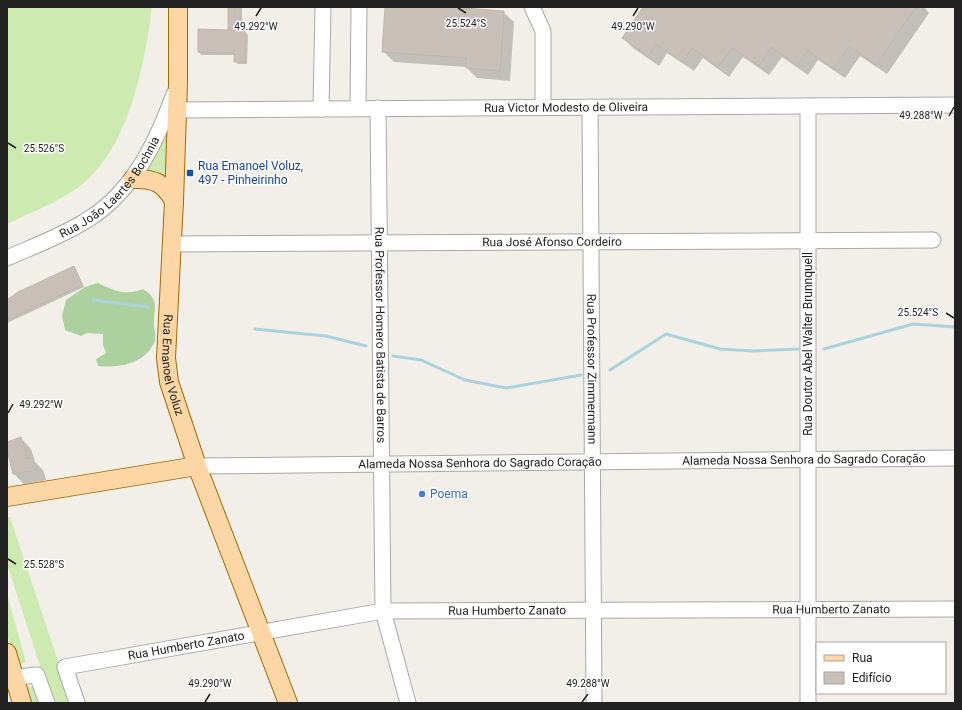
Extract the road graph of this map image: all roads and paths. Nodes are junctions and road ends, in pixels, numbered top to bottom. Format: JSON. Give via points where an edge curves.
{"nodes":[{"id":1,"x":178,"y":7,"type":"edge"},
{"id":2,"x":323,"y":7,"type":"edge"},
{"id":3,"x":358,"y":7,"type":"edge"},
{"id":4,"x":532,"y":7,"type":"edge"},
{"id":5,"x":178,"y":83,"type":"junction"},
{"id":6,"x":955,"y":105,"type":"edge"},
{"id":7,"x":808,"y":106,"type":"junction"},
{"id":8,"x":543,"y":107,"type":"junction"},
{"id":9,"x":590,"y":107,"type":"junction"},
{"id":10,"x":358,"y":108,"type":"junction"},
{"id":11,"x":378,"y":108,"type":"junction"},
{"id":12,"x":321,"y":109,"type":"junction"},
{"id":13,"x":177,"y":110,"type":"junction"},
{"id":14,"x":133,"y":179,"type":"junction"},
{"id":15,"x":174,"y":201,"type":"junction"},
{"id":16,"x":808,"y":240,"type":"junction"},
{"id":17,"x":933,"y":240,"type":"dead end"},
{"id":18,"x":591,"y":242,"type":"junction"},
{"id":19,"x":379,"y":243,"type":"junction"},
{"id":20,"x":172,"y":244,"type":"junction"},
{"id":21,"x":7,"y":258,"type":"edge"},
{"id":22,"x":955,"y":458,"type":"edge"},
{"id":23,"x":808,"y":460,"type":"junction"},
{"id":24,"x":593,"y":462,"type":"junction"},
{"id":25,"x":381,"y":464,"type":"junction"},
{"id":26,"x":197,"y":466,"type":"junction"},
{"id":27,"x":7,"y":496,"type":"edge"},
{"id":28,"x":808,"y":609,"type":"junction"},
{"id":29,"x":955,"y":609,"type":"edge"},
{"id":30,"x":594,"y":610,"type":"junction"},
{"id":31,"x":383,"y":611,"type":"junction"},
{"id":32,"x":261,"y":633,"type":"junction"},
{"id":33,"x":7,"y":653,"type":"edge"},
{"id":34,"x":11,"y":678,"type":"edge"},
{"id":35,"x":22,"y":703,"type":"edge"},
{"id":36,"x":47,"y":703,"type":"edge"},
{"id":37,"x":77,"y":703,"type":"edge"},
{"id":38,"x":288,"y":703,"type":"edge"},
{"id":39,"x":408,"y":703,"type":"edge"},
{"id":40,"x":594,"y":703,"type":"edge"},
{"id":41,"x":808,"y":703,"type":"edge"}],
"edges":[{"from":1,"to":5,"type":"main road","name":"Rua Emanoel Voluz"},
{"from":2,"to":12,"type":"street"},
{"from":3,"to":10,"type":"street"},
{"from":4,"to":8,"type":"street","via":[[543,31]]},
{"from":5,"to":13,"type":"main road","name":"Rua Emanoel Voluz"},
{"from":5,"to":14,"type":"street","name":"Rua João Laertes Bochnia","via":[[152,147]]},
{"from":6,"to":7,"type":"street","name":"Rua Victor Modesto de Oliveira"},
{"from":7,"to":9,"type":"street","name":"Rua Victor Modesto de Oliveira"},
{"from":7,"to":16,"type":"street","name":"Rua Doutor Abel Walter Brunnquell"},
{"from":8,"to":9,"type":"street","name":"Rua Victor Modesto de Oliveira"},
{"from":8,"to":11,"type":"street","name":"Rua Victor Modesto de Oliveira"},
{"from":9,"to":18,"type":"street","name":"Rua Professor Zimmermann"},
{"from":10,"to":11,"type":"street","name":"Rua Victor Modesto de Oliveira"},
{"from":10,"to":12,"type":"street","name":"Rua Victor Modesto de Oliveira"},
{"from":11,"to":19,"type":"street","name":"Rua Professor Homero Batista de Barros"},
{"from":12,"to":13,"type":"street","name":"Rua Victor Modesto de Oliveira"},
{"from":13,"to":15,"type":"main road","name":"Rua Emanoel Voluz"},
{"from":14,"to":15,"type":"main road","via":[[146,178],[158,182],[168,190]]},
{"from":14,"to":21,"type":"street","name":"Rua João Laertes Bochnia","via":[[107,207],[87,220]]},
{"from":15,"to":20,"type":"main road","name":"Rua Emanoel Voluz"},
{"from":16,"to":17,"type":"street","name":"Rua José Afonso Cordeiro"},
{"from":16,"to":18,"type":"street","name":"Rua José Afonso Cordeiro"},
{"from":16,"to":23,"type":"street","name":"Rua Doutor Abel Walter Brunnquell"},
{"from":18,"to":19,"type":"street","name":"Rua José Afonso Cordeiro"},
{"from":18,"to":24,"type":"street","name":"Rua Professor Zimmermann"},
{"from":19,"to":20,"type":"street","name":"Rua José Afonso Cordeiro"},
{"from":19,"to":25,"type":"street","name":"Rua Professor Homero Batista de Barros"},
{"from":20,"to":26,"type":"main road","name":"Rua Emanoel Voluz","via":[[166,358],[169,382]]},
{"from":22,"to":23,"type":"street","name":"Alameda Nossa Senhora do Sagrado Coração"},
{"from":23,"to":24,"type":"street","name":"Alameda Nossa Senhora do Sagrado Coração"},
{"from":23,"to":28,"type":"street","name":"Rua Doutor Abel Walter Brunnquell"},
{"from":24,"to":25,"type":"street","name":"Alameda Nossa Senhora do Sagrado Coração"},
{"from":24,"to":30,"type":"street","name":"Rua Professor Zimmermann"},
{"from":25,"to":26,"type":"street","name":"Alameda Nossa Senhora do Sagrado Coração"},
{"from":25,"to":31,"type":"street","name":"Rua Professor Homero Batista de Barros"},
{"from":26,"to":27,"type":"main road","name":"Alameda Nossa Senhora do Sagrado Coração"},
{"from":26,"to":32,"type":"main road","name":"Rua Emanoel Voluz"},
{"from":28,"to":29,"type":"street","name":"Rua Humberto Zanato"},
{"from":28,"to":30,"type":"street","name":"Rua Humberto Zanato"},
{"from":28,"to":41,"type":"street","name":"Rua Doutor Abel Walter Brunnquell"},
{"from":30,"to":31,"type":"street","name":"Rua Humberto Zanato"},
{"from":30,"to":40,"type":"street","name":"Rua Professor Zimmermann"},
{"from":31,"to":32,"type":"street","name":"Rua Humberto Zanato"},
{"from":31,"to":39,"type":"street","name":"Rua Professor Homero Batista de Barros"},
{"from":32,"to":37,"type":"street","name":"Rua Humberto Zanato","via":[[65,667]]},
{"from":32,"to":38,"type":"main road","name":"Rua Emanoel Voluz"},
{"from":33,"to":34,"type":"main road"},
{"from":34,"to":35,"type":"main road"},
{"from":34,"to":36,"type":"street","via":[[37,674]]}]}
